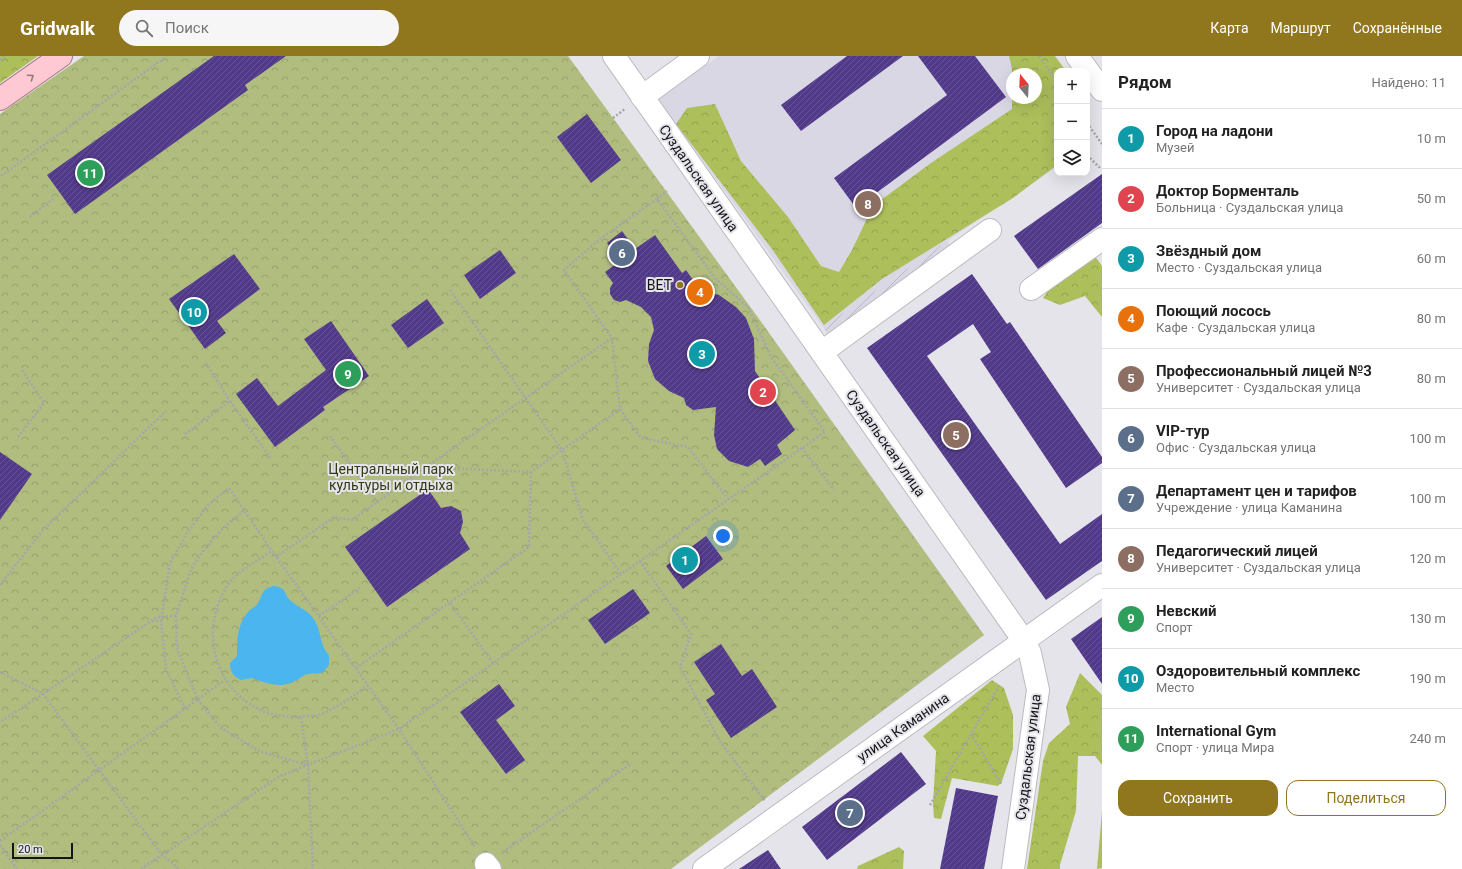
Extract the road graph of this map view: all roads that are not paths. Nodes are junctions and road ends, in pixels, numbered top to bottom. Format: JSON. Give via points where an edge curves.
{"nodes":[{"id":1,"x":61,"y":56,"type":"edge"},
{"id":2,"x":614,"y":56,"type":"edge"},
{"id":3,"x":698,"y":56,"type":"edge"},
{"id":4,"x":1077,"y":56,"type":"edge"},
{"id":5,"x":1102,"y":90,"type":"edge"},
{"id":6,"x":642,"y":97,"type":"junction"},
{"id":7,"x":0,"y":99,"type":"edge"},
{"id":8,"x":990,"y":230,"type":"dead end"},
{"id":9,"x":1102,"y":239,"type":"edge"},
{"id":10,"x":1031,"y":289,"type":"dead end"},
{"id":11,"x":822,"y":352,"type":"junction"},
{"id":12,"x":1102,"y":585,"type":"edge"},
{"id":13,"x":1024,"y":641,"type":"junction"},
{"id":14,"x":704,"y":869,"type":"edge"},
{"id":15,"x":1013,"y":869,"type":"edge"}],
"edges":[{"from":7,"to":1,"type":"main road","one_way":true},
{"from":2,"to":6,"type":"street","name":"Суздальская улица"},
{"from":3,"to":6,"type":"street"},
{"from":4,"to":5,"type":"street"},
{"from":6,"to":11,"type":"street","name":"Суздальская улица"},
{"from":8,"to":11,"type":"street"},
{"from":9,"to":10,"type":"street"},
{"from":11,"to":13,"type":"street","name":"Суздальская улица"},
{"from":12,"to":13,"type":"street","name":"улица Каманина"},
{"from":13,"to":14,"type":"street","name":"улица Каманина"},
{"from":13,"to":15,"type":"street","name":"Суздальская улица","via":[[1030,653],[1038,690]]}]}
